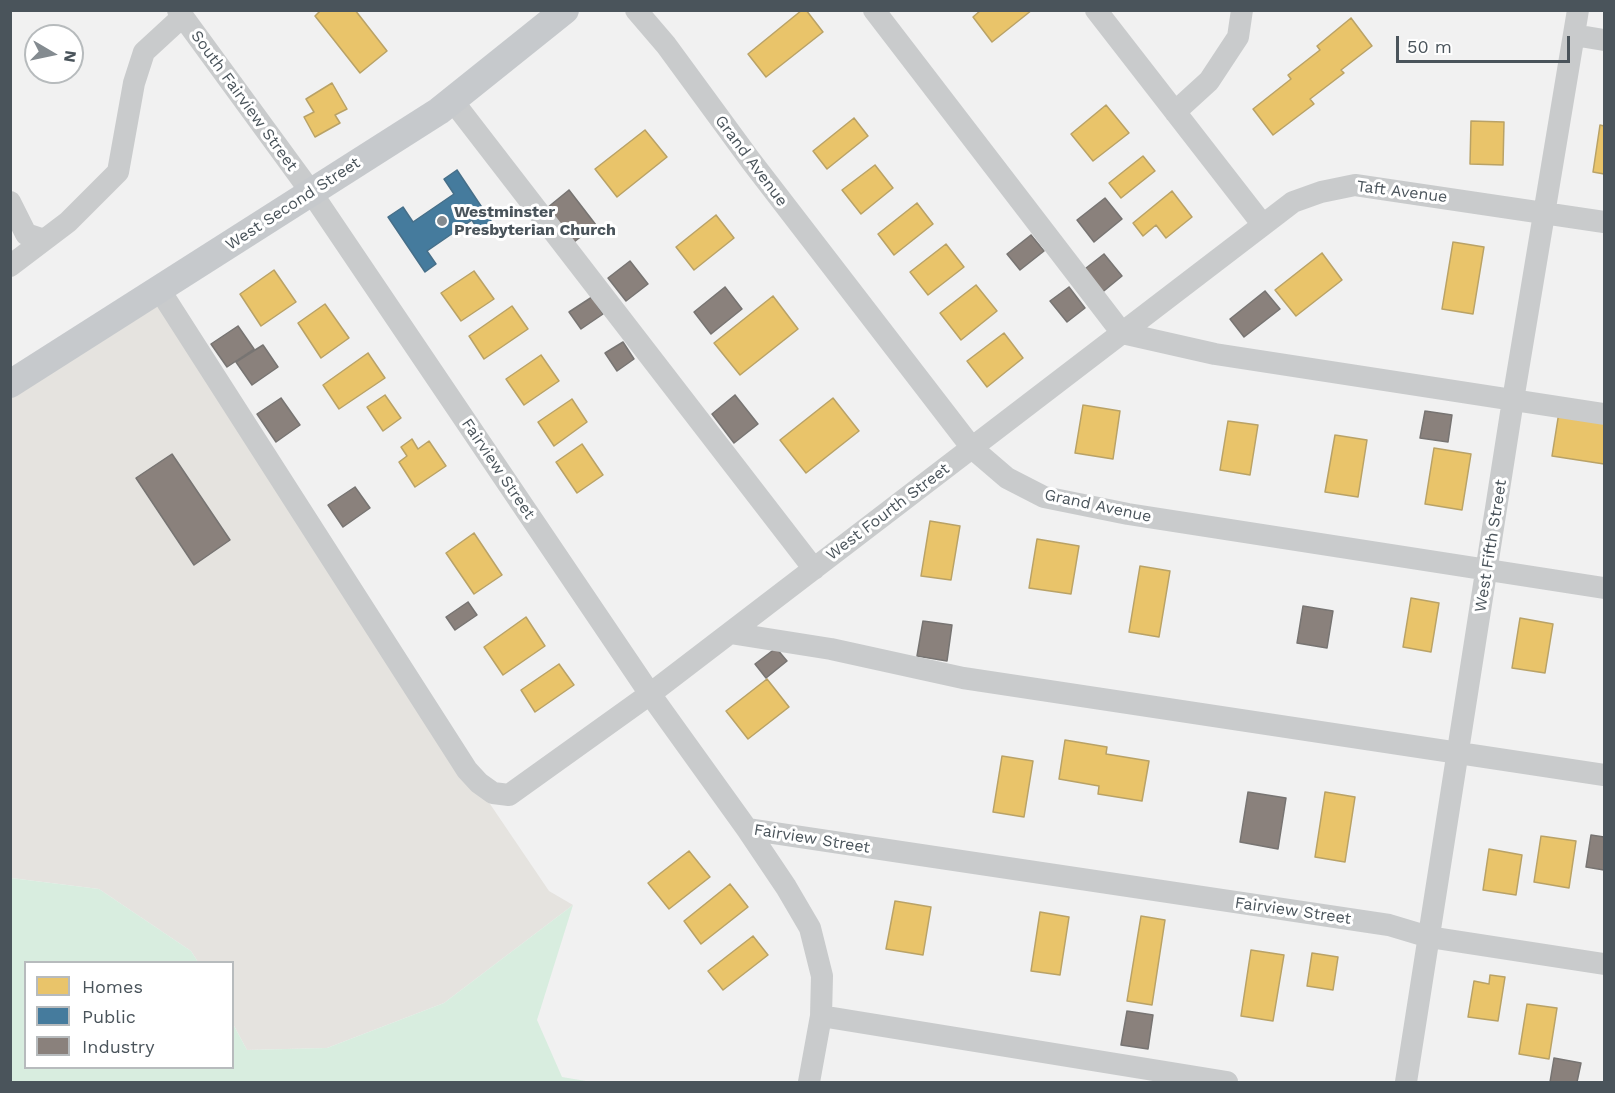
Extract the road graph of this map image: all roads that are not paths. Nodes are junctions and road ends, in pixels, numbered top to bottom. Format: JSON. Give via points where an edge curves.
{"nodes":[{"id":1,"x":565,"y":10,"type":"edge"},
{"id":2,"x":636,"y":10,"type":"edge"},
{"id":3,"x":874,"y":10,"type":"edge"},
{"id":4,"x":1096,"y":10,"type":"edge"},
{"id":5,"x":1242,"y":10,"type":"edge"},
{"id":6,"x":1578,"y":10,"type":"edge"},
{"id":7,"x":180,"y":14,"type":"edge"},
{"id":8,"x":1574,"y":35,"type":"junction"},
{"id":9,"x":1605,"y":40,"type":"edge"},
{"id":10,"x":452,"y":100,"type":"junction"},
{"id":11,"x":1174,"y":112,"type":"junction"},
{"id":12,"x":311,"y":192,"type":"junction"},
{"id":13,"x":10,"y":202,"type":"edge"},
{"id":14,"x":1545,"y":212,"type":"junction"},
{"id":15,"x":1605,"y":222,"type":"edge"},
{"id":16,"x":1263,"y":225,"type":"junction"},
{"id":17,"x":44,"y":240,"type":"junction"},
{"id":18,"x":10,"y":266,"type":"edge"},
{"id":19,"x":159,"y":289,"type":"junction"},
{"id":20,"x":1122,"y":333,"type":"junction"},
{"id":21,"x":10,"y":384,"type":"edge"},
{"id":22,"x":1513,"y":400,"type":"junction"},
{"id":23,"x":1605,"y":414,"type":"edge"},
{"id":24,"x":972,"y":448,"type":"junction"},
{"id":25,"x":814,"y":569,"type":"junction"},
{"id":26,"x":1488,"y":569,"type":"junction"},
{"id":27,"x":1605,"y":588,"type":"edge"},
{"id":28,"x":730,"y":633,"type":"junction"},
{"id":29,"x":650,"y":694,"type":"junction"},
{"id":30,"x":1458,"y":754,"type":"junction"},
{"id":31,"x":1605,"y":775,"type":"edge"},
{"id":32,"x":747,"y":830,"type":"junction"},
{"id":33,"x":1429,"y":937,"type":"junction"},
{"id":34,"x":1605,"y":964,"type":"edge"},
{"id":35,"x":821,"y":1016,"type":"junction"},
{"id":36,"x":809,"y":1083,"type":"edge"},
{"id":37,"x":1227,"y":1083,"type":"edge"},
{"id":38,"x":1406,"y":1083,"type":"edge"}],
"edges":[{"from":1,"to":10,"type":"main road","name":"West Second Street"},
{"from":2,"to":24,"type":"street","name":"Grand Avenue"},
{"from":3,"to":20,"type":"street"},
{"from":4,"to":11,"type":"street"},
{"from":5,"to":11,"type":"street","via":[[1238,37],[1209,81]]},
{"from":6,"to":8,"type":"street","name":"West Fifth Street"},
{"from":7,"to":12,"type":"street","name":"South Fairview Street"},
{"from":7,"to":17,"type":"street","via":[[144,51],[134,83],[118,172]]},
{"from":8,"to":9,"type":"street"},
{"from":8,"to":14,"type":"street","name":"West Fifth Street"},
{"from":10,"to":12,"type":"main road","name":"West Second Street"},
{"from":10,"to":25,"type":"street"},
{"from":11,"to":16,"type":"street"},
{"from":12,"to":19,"type":"main road","name":"West Second Street"},
{"from":12,"to":29,"type":"street","name":"Fairview Street"},
{"from":13,"to":17,"type":"street","via":[[26,234]]},
{"from":14,"to":15,"type":"street","name":"Taft Avenue"},
{"from":14,"to":16,"type":"street","name":"Taft Avenue","via":[[1355,185],[1293,202]]},
{"from":14,"to":22,"type":"street","name":"West Fifth Street"},
{"from":16,"to":20,"type":"street","name":"West Fourth Street"},
{"from":17,"to":18,"type":"street"},
{"from":19,"to":21,"type":"main road","name":"West Second Street"},
{"from":19,"to":29,"type":"street","name":"West Fourth Street","via":[[467,770],[479,783],[494,793],[509,795]]},
{"from":20,"to":22,"type":"street","via":[[1215,354]]},
{"from":20,"to":24,"type":"street","name":"West Fourth Street"},
{"from":22,"to":23,"type":"street"},
{"from":22,"to":26,"type":"street","name":"West Fifth Street"},
{"from":24,"to":25,"type":"street","name":"West Fourth Street"},
{"from":24,"to":26,"type":"street","name":"Grand Avenue","via":[[1007,478],[1044,497],[1128,514]]},
{"from":25,"to":28,"type":"street","name":"West Fourth Street"},
{"from":26,"to":27,"type":"street","name":"Grand Avenue"},
{"from":26,"to":30,"type":"street","name":"West Fifth Street"},
{"from":28,"to":29,"type":"street","name":"West Fourth Street"},
{"from":28,"to":30,"type":"street","via":[[831,649],[963,678]]},
{"from":29,"to":32,"type":"street","name":"Fairview Street"},
{"from":30,"to":31,"type":"street"},
{"from":30,"to":33,"type":"street","name":"West Fifth Street"},
{"from":32,"to":33,"type":"street","name":"Fairview Street","via":[[1389,925]]},
{"from":32,"to":35,"type":"street","via":[[810,928],[822,976]]},
{"from":33,"to":34,"type":"street","name":"Fairview Street"},
{"from":33,"to":38,"type":"street","name":"West Fifth Street"},
{"from":35,"to":36,"type":"street"},
{"from":35,"to":37,"type":"street"}]}
